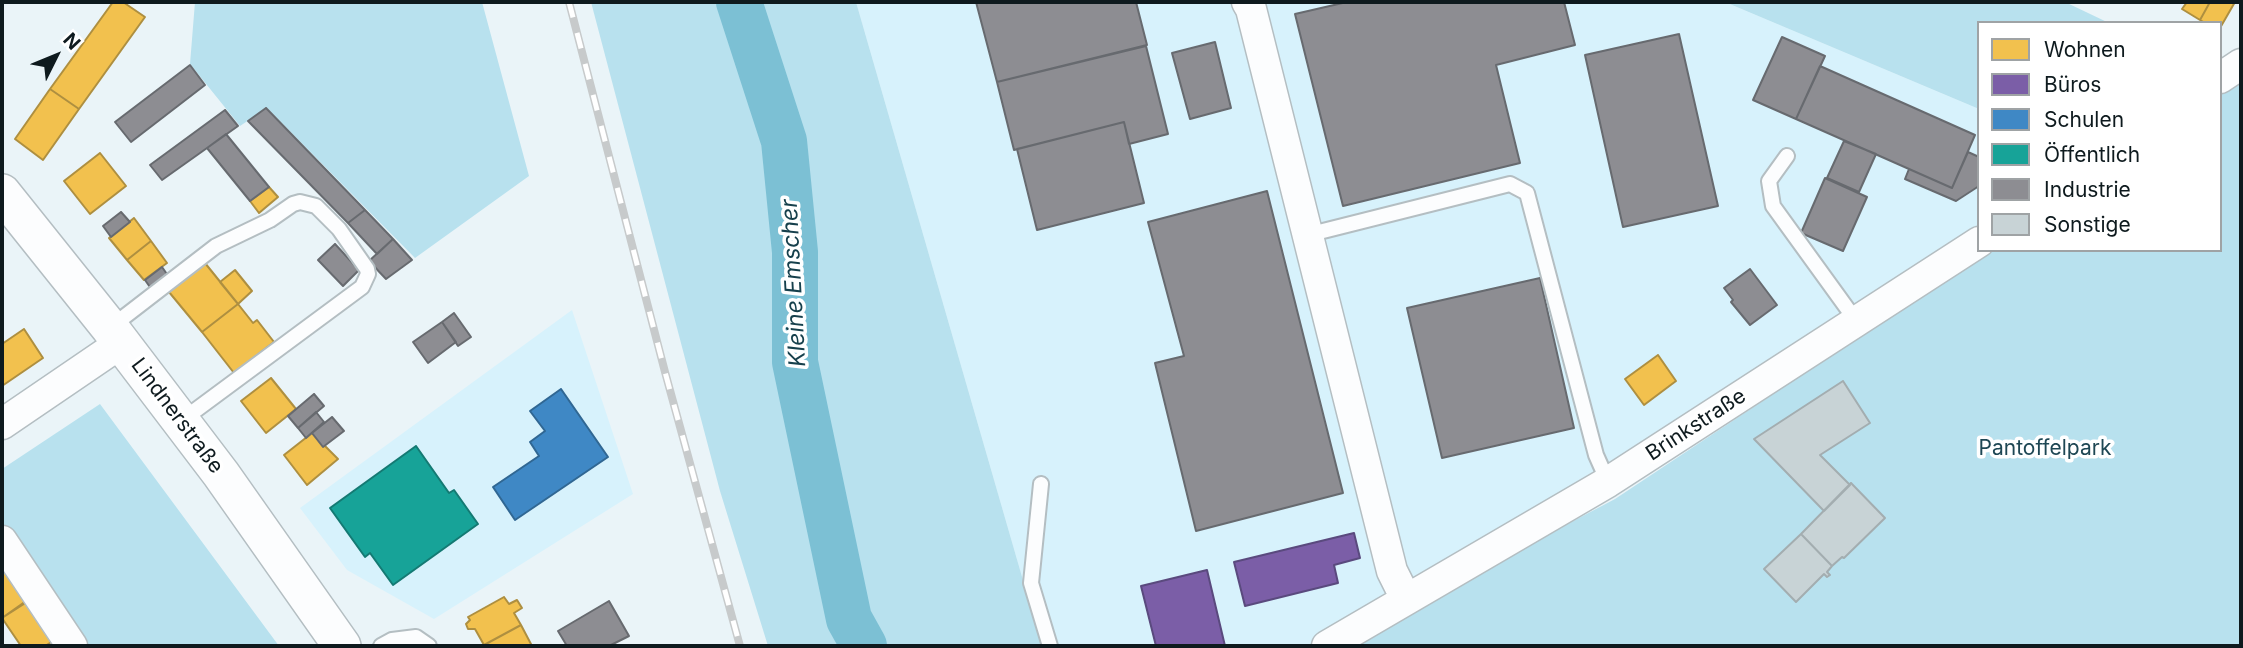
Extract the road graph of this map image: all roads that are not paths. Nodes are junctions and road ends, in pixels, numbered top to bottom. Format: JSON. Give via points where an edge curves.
{"nodes":[{"id":1,"x":1247,"y":2,"type":"edge"},
{"id":2,"x":2241,"y":64,"type":"edge"},
{"id":3,"x":2222,"y":77,"type":"edge"},
{"id":4,"x":1787,"y":156,"type":"dead end"},
{"id":5,"x":2,"y":193,"type":"edge"},
{"id":6,"x":1307,"y":235,"type":"junction"},
{"id":7,"x":1977,"y":243,"type":"edge"},
{"id":8,"x":1857,"y":322,"type":"junction"},
{"id":9,"x":116,"y":336,"type":"junction"},
{"id":10,"x":181,"y":421,"type":"junction"},
{"id":11,"x":2,"y":424,"type":"edge"},
{"id":12,"x":1608,"y":482,"type":"junction"},
{"id":13,"x":1041,"y":484,"type":"dead end"},
{"id":14,"x":2,"y":541,"type":"edge"},
{"id":15,"x":1406,"y":599,"type":"junction"},
{"id":16,"x":72,"y":646,"type":"edge"},
{"id":17,"x":342,"y":646,"type":"edge"},
{"id":18,"x":381,"y":646,"type":"edge"},
{"id":19,"x":429,"y":646,"type":"edge"},
{"id":20,"x":1051,"y":646,"type":"edge"},
{"id":21,"x":1327,"y":646,"type":"edge"}],
"edges":[{"from":1,"to":6,"type":"street"},
{"from":2,"to":3,"type":"street"},
{"from":4,"to":8,"type":"lane","via":[[1769,181],[1773,206]]},
{"from":5,"to":9,"type":"street","name":"Lindnerstraße"},
{"from":6,"to":12,"type":"lane","via":[[1510,184],[1527,193],[1596,454]]},
{"from":6,"to":15,"type":"street","via":[[1392,571]]},
{"from":7,"to":8,"type":"street","name":"Brinkstraße"},
{"from":8,"to":12,"type":"street","name":"Brinkstraße"},
{"from":9,"to":10,"type":"street","name":"Lindnerstraße"},
{"from":9,"to":10,"type":"lane","via":[[216,246],[293,204],[316,206],[339,229],[368,269],[362,286]]},
{"from":9,"to":11,"type":"street"},
{"from":10,"to":17,"type":"street","name":"Lindnerstraße"},
{"from":12,"to":15,"type":"street","name":"Brinkstraße"},
{"from":13,"to":20,"type":"lane","via":[[1031,583]]},
{"from":14,"to":16,"type":"street"},
{"from":15,"to":21,"type":"street","name":"Brinkstraße"},
{"from":18,"to":19,"type":"lane","via":[[416,637]]}]}
